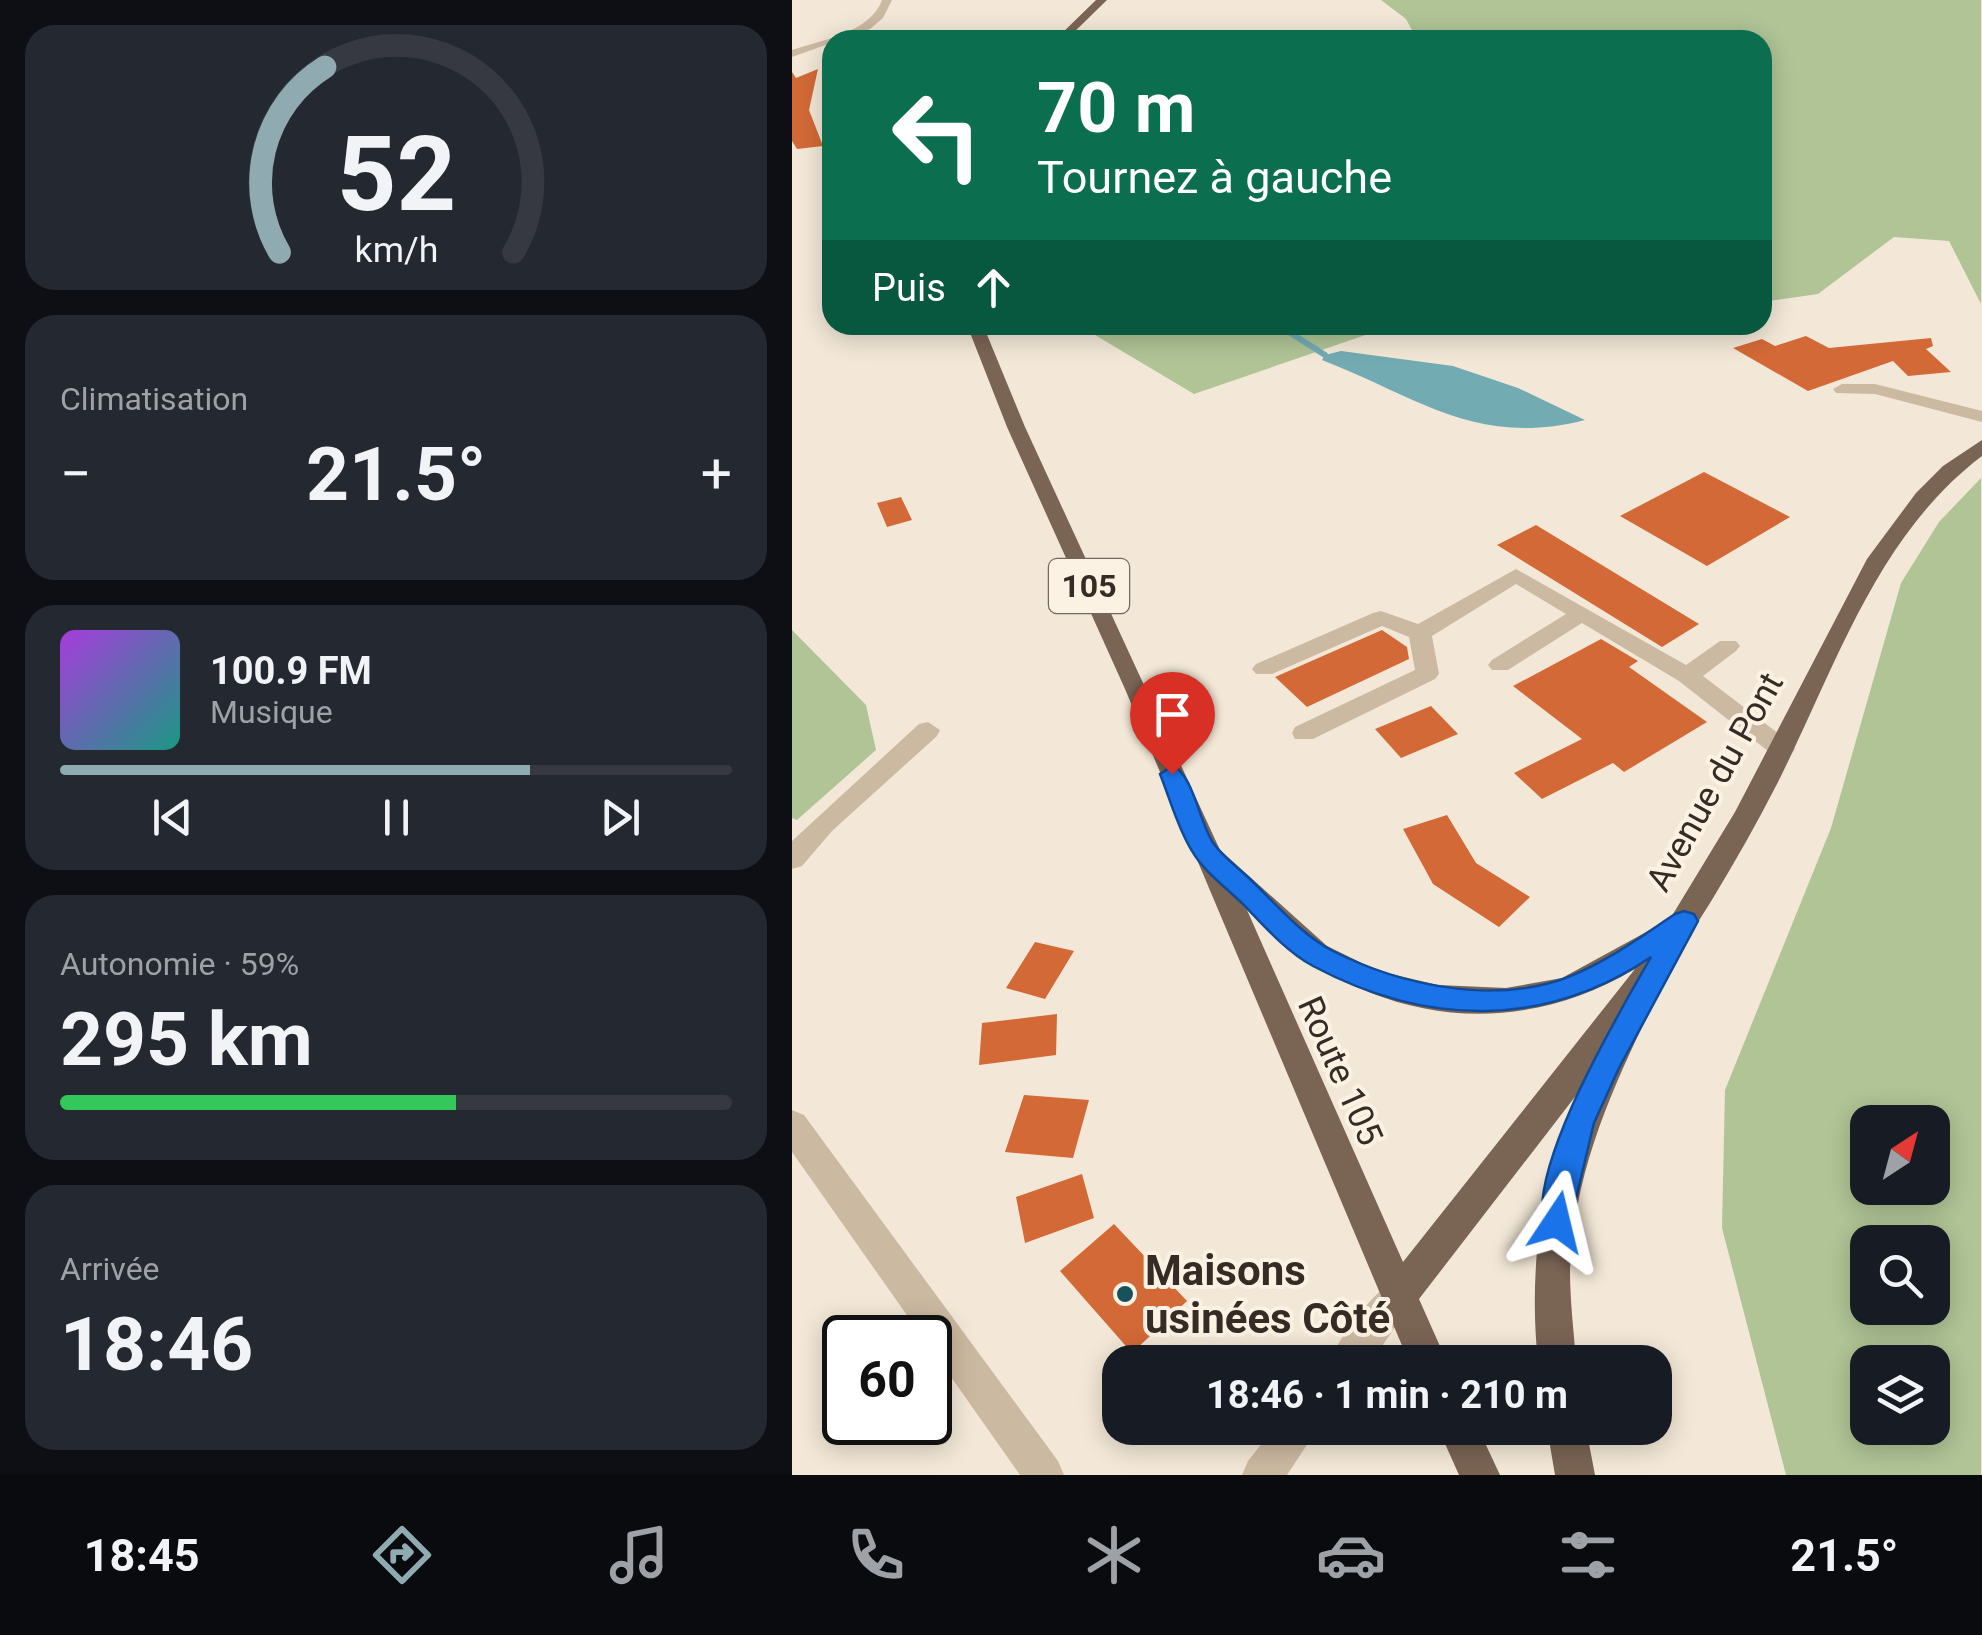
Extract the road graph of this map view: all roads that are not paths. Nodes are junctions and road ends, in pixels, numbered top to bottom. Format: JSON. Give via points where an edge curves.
{"nodes":[{"id":1,"x":887,"y":0,"type":"edge"},
{"id":2,"x":1102,"y":0,"type":"edge"},
{"id":3,"x":855,"y":30,"type":"edge"},
{"id":4,"x":1070,"y":30,"type":"edge"},
{"id":5,"x":822,"y":44,"type":"edge"},
{"id":6,"x":792,"y":54,"type":"edge"},
{"id":7,"x":979,"y":335,"type":"edge"},
{"id":8,"x":1842,"y":389,"type":"dead end"},
{"id":9,"x":1982,"y":417,"type":"edge"},
{"id":10,"x":1982,"y":446,"type":"edge"},
{"id":11,"x":1582,"y":614,"type":"junction"},
{"id":12,"x":1420,"y":633,"type":"junction"},
{"id":13,"x":1728,"y":646,"type":"dead end"},
{"id":14,"x":1500,"y":665,"type":"dead end"},
{"id":15,"x":1264,"y":669,"type":"dead end"},
{"id":16,"x":1687,"y":676,"type":"junction"},
{"id":17,"x":928,"y":730,"type":"dead end"},
{"id":18,"x":1304,"y":733,"type":"dead end"},
{"id":19,"x":1782,"y":749,"type":"junction"},
{"id":20,"x":1202,"y":848,"type":"junction"},
{"id":21,"x":792,"y":858,"type":"edge"},
{"id":22,"x":1684,"y":921,"type":"junction"},
{"id":23,"x":792,"y":1125,"type":"edge"},
{"id":24,"x":1398,"y":1297,"type":"junction"},
{"id":25,"x":1361,"y":1345,"type":"edge"},
{"id":26,"x":1420,"y":1345,"type":"edge"},
{"id":27,"x":1556,"y":1345,"type":"edge"},
{"id":28,"x":1285,"y":1445,"type":"edge"},
{"id":29,"x":1466,"y":1445,"type":"edge"},
{"id":30,"x":1569,"y":1445,"type":"edge"},
{"id":31,"x":1044,"y":1475,"type":"edge"},
{"id":32,"x":1262,"y":1475,"type":"edge"},
{"id":33,"x":1480,"y":1475,"type":"edge"},
{"id":34,"x":1575,"y":1475,"type":"edge"}],
"edges":[{"from":1,"to":3,"type":"street","via":[[873,22]]},
{"from":2,"to":4,"type":"main road"},
{"from":5,"to":6,"type":"street"},
{"from":7,"to":20,"type":"main road","name":"Route 105","number":"105"},
{"from":8,"to":9,"type":"street","via":[[1875,388]]},
{"from":10,"to":19,"type":"main road","name":"Avenue du Pont","via":[[1932,484],[1890,537]]},
{"from":11,"to":12,"type":"street","via":[[1516,575]]},
{"from":11,"to":14,"type":"street"},
{"from":11,"to":16,"type":"street"},
{"from":12,"to":15,"type":"street","via":[[1381,618]]},
{"from":12,"to":18,"type":"street","via":[[1428,674]]},
{"from":13,"to":16,"type":"street"},
{"from":16,"to":19,"type":"street"},
{"from":17,"to":21,"type":"street"},
{"from":19,"to":22,"type":"main road","name":"Avenue du Pont"},
{"from":20,"to":22,"type":"main road","via":[[1321,958],[1404,991],[1460,1000],[1563,991],[1609,971]]},
{"from":20,"to":24,"type":"main road","name":"Route 105","number":"105"},
{"from":22,"to":24,"type":"main road","name":"Avenue du Pont","via":[[1578,1070]]},
{"from":22,"to":27,"type":"main road","via":[[1580,1123],[1552,1257]]},
{"from":23,"to":31,"type":"street"},
{"from":24,"to":25,"type":"street"},
{"from":24,"to":26,"type":"main road","number":"105"},
{"from":28,"to":32,"type":"street"},
{"from":29,"to":33,"type":"main road"},
{"from":30,"to":34,"type":"main road"}]}
